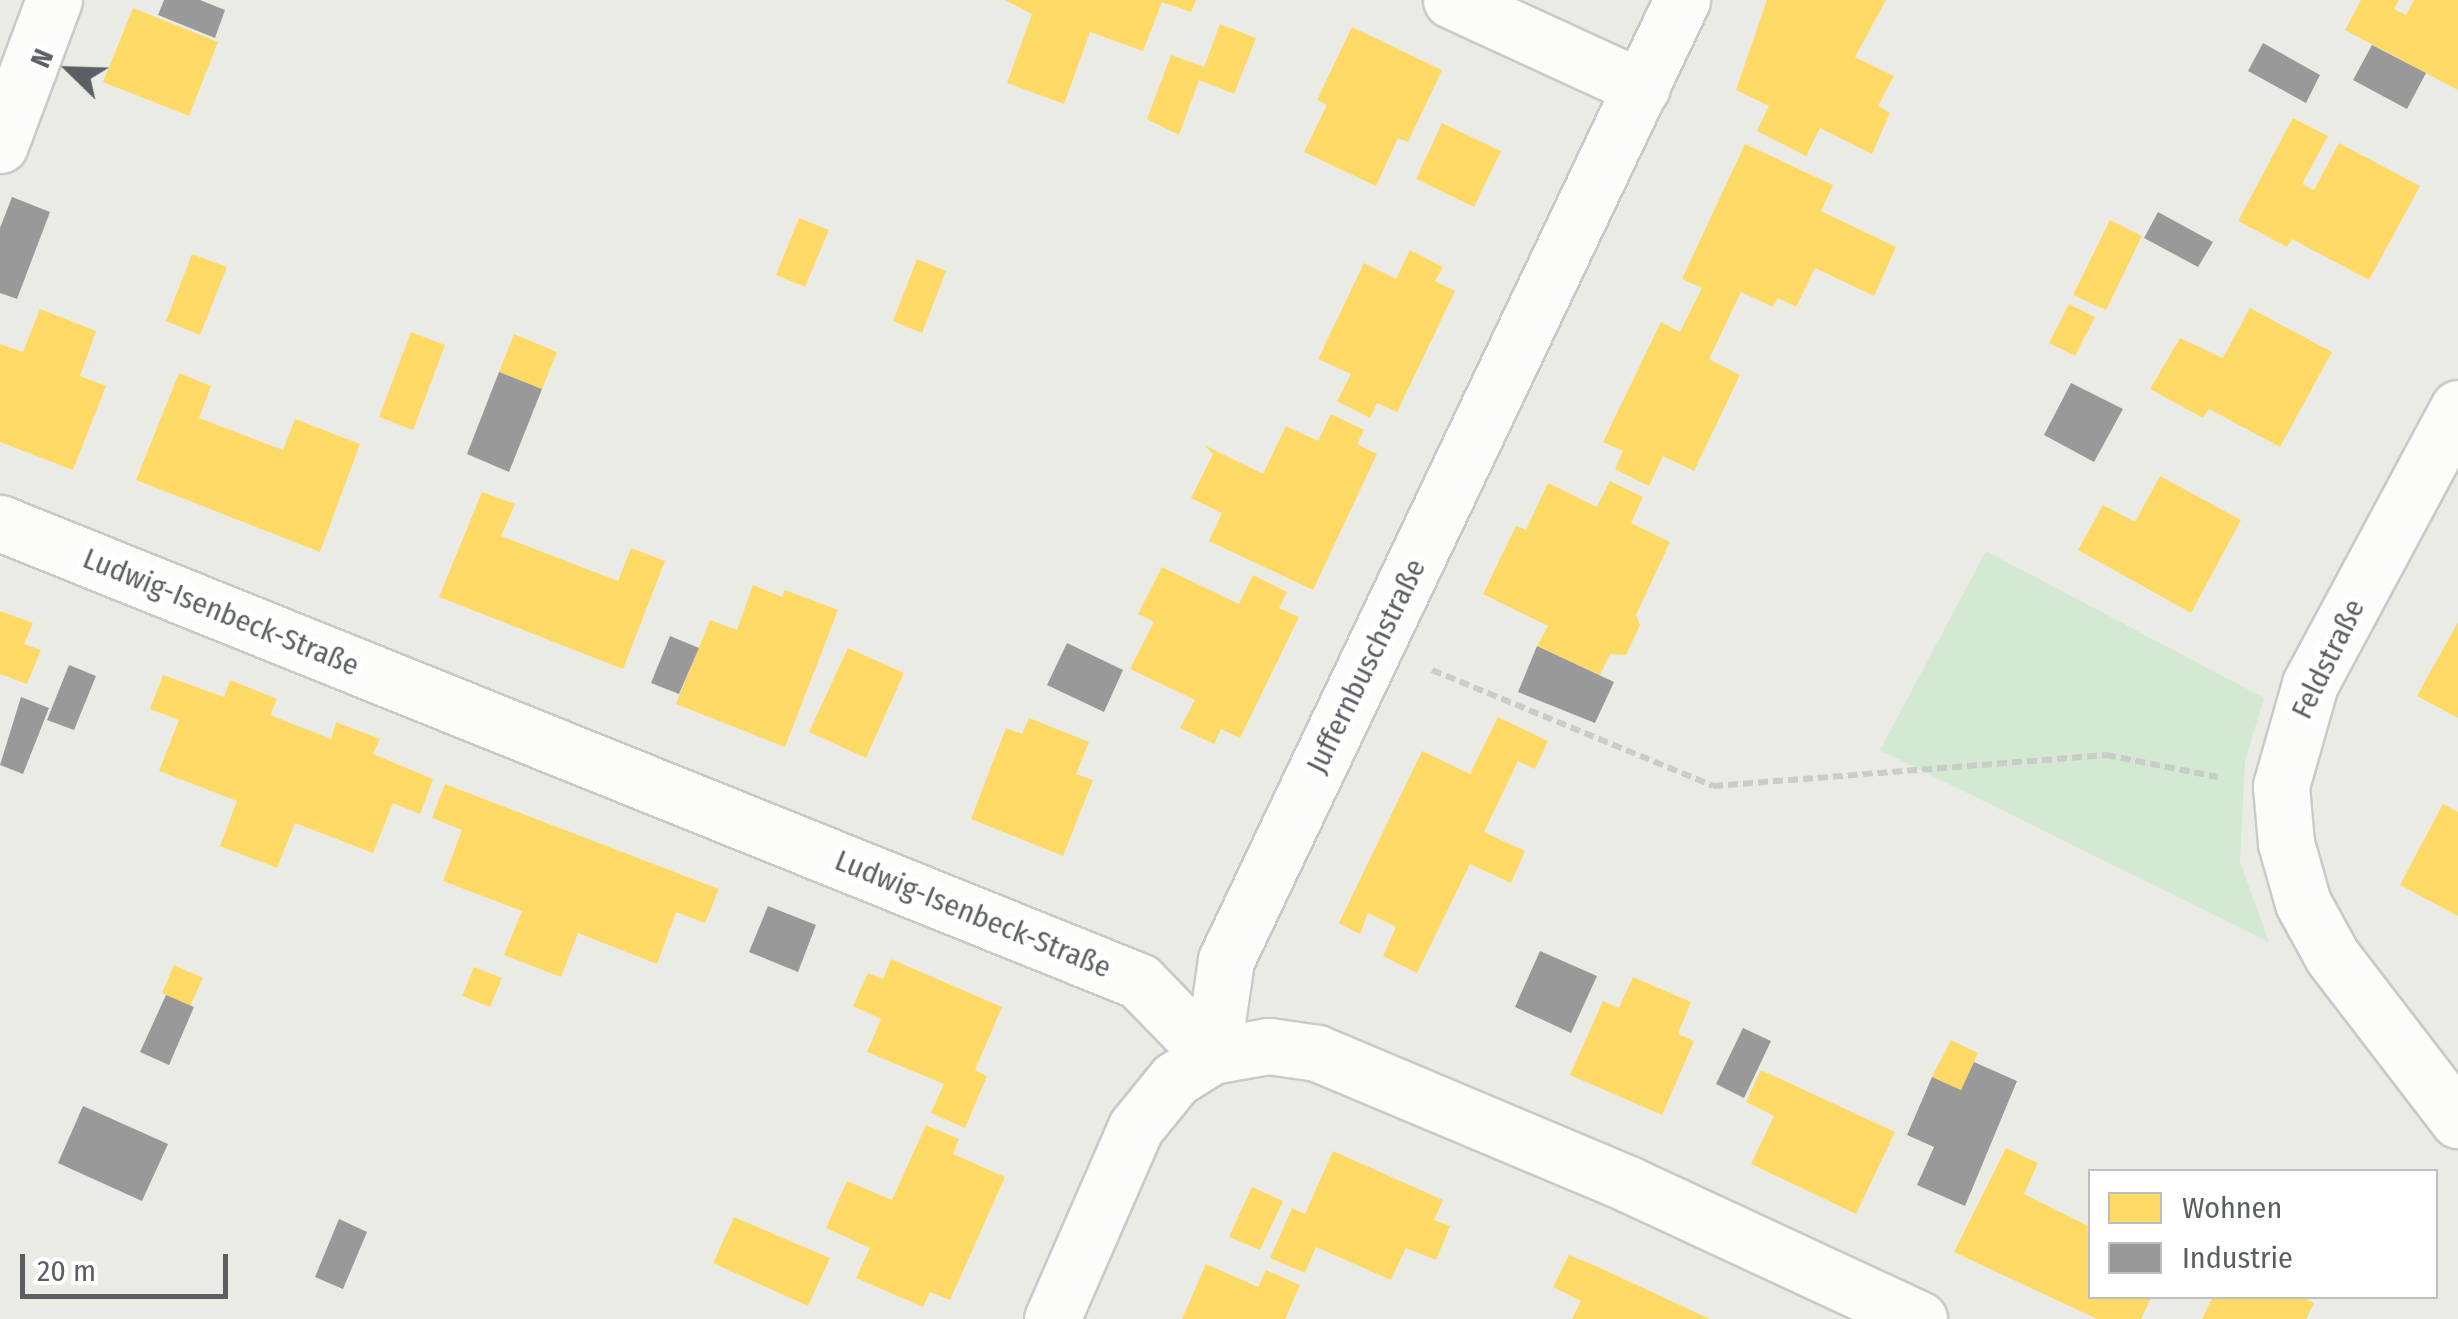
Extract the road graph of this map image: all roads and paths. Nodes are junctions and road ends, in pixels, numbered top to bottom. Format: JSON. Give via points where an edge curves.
{"nodes":[{"id":1,"x":54,"y":0,"type":"edge"},
{"id":2,"x":1450,"y":0,"type":"edge"},
{"id":3,"x":1682,"y":0,"type":"edge"},
{"id":4,"x":1642,"y":88,"type":"junction"},
{"id":5,"x":0,"y":144,"type":"edge"},
{"id":6,"x":2458,"y":408,"type":"edge"},
{"id":7,"x":0,"y":524,"type":"edge"},
{"id":8,"x":1376,"y":647,"type":"junction"},
{"id":9,"x":2281,"y":786,"type":"junction"},
{"id":10,"x":1212,"y":1056,"type":"junction"},
{"id":11,"x":2458,"y":1120,"type":"edge"},
{"id":12,"x":1052,"y":1319,"type":"edge"},
{"id":13,"x":1919,"y":1319,"type":"edge"}],
"edges":[{"from":1,"to":5,"type":"street"},
{"from":2,"to":4,"type":"street"},
{"from":3,"to":4,"type":"street","name":"Juffernbuschstraße"},
{"from":4,"to":8,"type":"street","name":"Juffernbuschstraße"},
{"from":6,"to":9,"type":"street","name":"Feldstraße","via":[[2310,684]]},
{"from":7,"to":10,"type":"street","name":"Ludwig-Isenbeck-Straße","via":[[1138,980]]},
{"from":8,"to":9,"type":"path","via":[[1713,786],[2106,755]]},
{"from":8,"to":10,"type":"street","name":"Juffernbuschstraße","via":[[1226,960]]},
{"from":9,"to":11,"type":"street","name":"Feldstraße","via":[[2286,844],[2303,902],[2332,956]]},
{"from":10,"to":12,"type":"street","via":[[1175,1079],[1136,1128]]},
{"from":10,"to":13,"type":"street","via":[[1269,1046],[1316,1053],[1628,1184]]}]}
